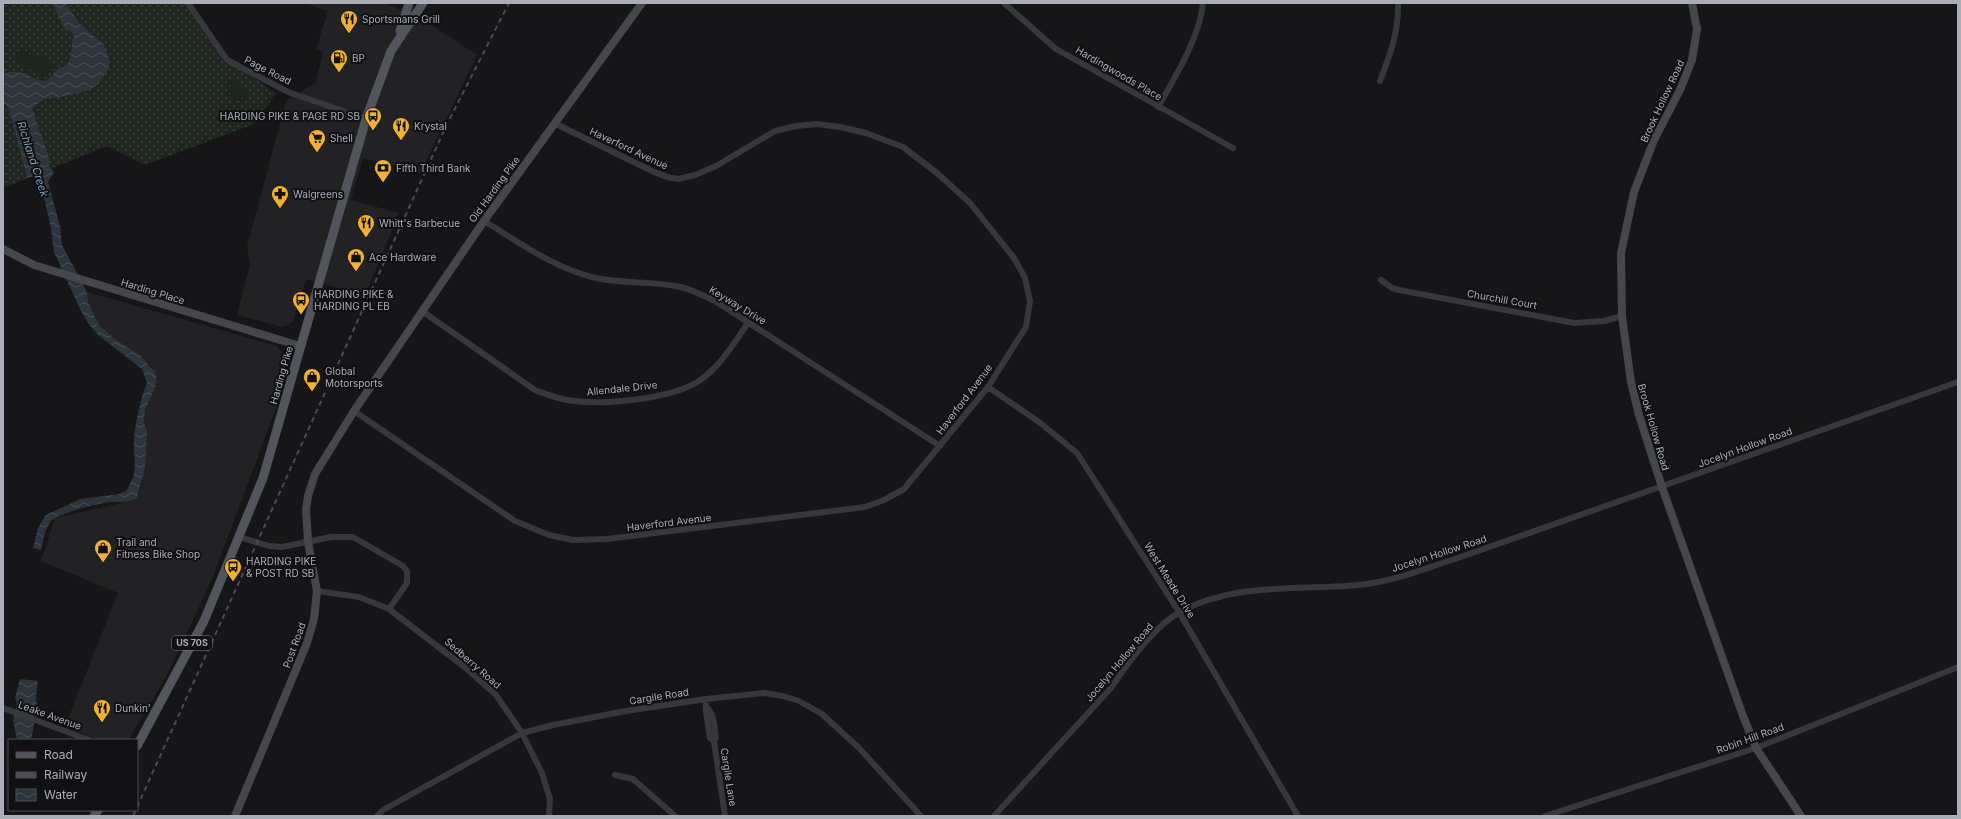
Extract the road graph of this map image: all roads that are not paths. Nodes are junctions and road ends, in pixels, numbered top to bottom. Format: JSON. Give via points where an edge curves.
{"nodes":[{"id":1,"x":188,"y":3,"type":"edge"},
{"id":2,"x":409,"y":3,"type":"edge"},
{"id":3,"x":423,"y":3,"type":"edge"},
{"id":4,"x":642,"y":3,"type":"edge"},
{"id":5,"x":1004,"y":3,"type":"edge"},
{"id":6,"x":1203,"y":3,"type":"edge"},
{"id":7,"x":1398,"y":3,"type":"edge"},
{"id":8,"x":1692,"y":3,"type":"edge"},
{"id":9,"x":396,"y":42,"type":"junction"},
{"id":10,"x":1380,"y":81,"type":"dead end"},
{"id":11,"x":1158,"y":107,"type":"junction"},
{"id":12,"x":366,"y":119,"type":"junction"},
{"id":13,"x":554,"y":123,"type":"junction"},
{"id":14,"x":1233,"y":148,"type":"dead end"},
{"id":15,"x":484,"y":221,"type":"junction"},
{"id":16,"x":3,"y":249,"type":"edge"},
{"id":17,"x":1381,"y":280,"type":"dead end"},
{"id":18,"x":422,"y":311,"type":"junction"},
{"id":19,"x":1622,"y":316,"type":"junction"},
{"id":20,"x":748,"y":323,"type":"junction"},
{"id":21,"x":300,"y":346,"type":"junction"},
{"id":22,"x":1958,"y":382,"type":"edge"},
{"id":23,"x":988,"y":387,"type":"junction"},
{"id":24,"x":354,"y":411,"type":"junction"},
{"id":25,"x":940,"y":446,"type":"junction"},
{"id":26,"x":1662,"y":487,"type":"junction"},
{"id":27,"x":239,"y":537,"type":"junction"},
{"id":28,"x":308,"y":542,"type":"junction"},
{"id":29,"x":317,"y":592,"type":"junction"},
{"id":30,"x":389,"y":609,"type":"junction"},
{"id":31,"x":1179,"y":612,"type":"junction"},
{"id":32,"x":1958,"y":667,"type":"edge"},
{"id":33,"x":706,"y":699,"type":"junction"},
{"id":34,"x":3,"y":708,"type":"edge"},
{"id":35,"x":522,"y":733,"type":"junction"},
{"id":36,"x":86,"y":739,"type":"edge"},
{"id":37,"x":138,"y":744,"type":"edge"},
{"id":38,"x":1756,"y":748,"type":"junction"},
{"id":39,"x":615,"y":775,"type":"dead end"},
{"id":40,"x":234,"y":816,"type":"edge"},
{"id":41,"x":377,"y":816,"type":"edge"},
{"id":42,"x":549,"y":816,"type":"edge"},
{"id":43,"x":675,"y":816,"type":"edge"},
{"id":44,"x":725,"y":816,"type":"edge"},
{"id":45,"x":921,"y":816,"type":"edge"},
{"id":46,"x":994,"y":816,"type":"edge"},
{"id":47,"x":1298,"y":816,"type":"edge"},
{"id":48,"x":1545,"y":816,"type":"edge"},
{"id":49,"x":1802,"y":816,"type":"edge"}],
"edges":[{"from":1,"to":12,"type":"street","name":"Page Road","via":[[227,60],[288,92]]},
{"from":2,"to":9,"type":"main road"},
{"from":3,"to":9,"type":"main road","name":"Harding Pike","number":"US 70S"},
{"from":4,"to":13,"type":"street","name":"Old Harding Pike"},
{"from":5,"to":11,"type":"street","name":"Hardingwoods Place","via":[[1056,50]]},
{"from":6,"to":11,"type":"street","via":[[1202,17],[1178,73]]},
{"from":7,"to":10,"type":"street","via":[[1394,44]]},
{"from":8,"to":19,"type":"street","name":"Brook Hollow Road","via":[[1697,29],[1692,60],[1680,90],[1654,140],[1634,192],[1621,253]]},
{"from":9,"to":12,"type":"main road","name":"Harding Pike","number":"US 70S","via":[[381,74]]},
{"from":11,"to":14,"type":"street","name":"Hardingwoods Place"},
{"from":12,"to":21,"type":"main road","name":"Harding Pike","number":"US 70S"},
{"from":13,"to":15,"type":"street","name":"Old Harding Pike"},
{"from":13,"to":23,"type":"street","name":"Haverford Avenue","via":[[652,172],[678,179],[696,175],[716,166],[775,131],[796,126],[817,124],[840,127],[866,133],[903,147],[970,202],[1014,258],[1025,278],[1030,301],[1026,327]]},
{"from":15,"to":18,"type":"street","name":"Old Harding Pike"},
{"from":15,"to":20,"type":"street","name":"Keyway Drive","via":[[547,259],[572,270],[595,278],[681,287],[715,301]]},
{"from":16,"to":21,"type":"street","name":"Harding Place","via":[[34,265]]},
{"from":17,"to":19,"type":"street","name":"Churchill Court","via":[[1399,290],[1574,322],[1604,321]]},
{"from":18,"to":20,"type":"street","name":"Allendale Drive","via":[[536,390],[556,398],[592,402],[652,396],[673,392],[692,384],[711,372]]},
{"from":18,"to":24,"type":"street","name":"Old Harding Pike"},
{"from":19,"to":26,"type":"street","name":"Brook Hollow Road","via":[[1632,388]]},
{"from":20,"to":25,"type":"street","name":"Keyway Drive"},
{"from":21,"to":27,"type":"main road","name":"Harding Pike","number":"US 70S","via":[[263,478]]},
{"from":22,"to":26,"type":"street","name":"Jocelyn Hollow Road"},
{"from":23,"to":25,"type":"street","name":"Haverford Avenue"},
{"from":23,"to":31,"type":"street","name":"West Meade Drive","via":[[1039,422],[1077,453]]},
{"from":24,"to":25,"type":"street","name":"Haverford Avenue","via":[[515,521],[548,536],[573,540],[622,537],[865,507],[904,489]]},
{"from":24,"to":28,"type":"street","name":"Post Road","via":[[322,460],[310,487],[306,509]]},
{"from":26,"to":31,"type":"street","name":"Jocelyn Hollow Road","via":[[1387,580],[1353,585],[1229,593]]},
{"from":26,"to":38,"type":"street","name":"Brook Hollow Road"},
{"from":27,"to":28,"type":"street","via":[[269,546]]},
{"from":27,"to":37,"type":"main road","name":"Harding Pike","number":"US 70S","via":[[204,621]]},
{"from":28,"to":29,"type":"street","name":"Post Road"},
{"from":28,"to":30,"type":"street","via":[[331,537],[353,537],[403,566],[408,571],[407,583]]},
{"from":29,"to":30,"type":"street","name":"Sedberry Road","via":[[359,597]]},
{"from":29,"to":40,"type":"street","name":"Post Road","via":[[314,619],[307,643]]},
{"from":30,"to":35,"type":"street","name":"Sedberry Road","via":[[461,664],[496,695]]},
{"from":31,"to":46,"type":"street","name":"Jocelyn Hollow Road","via":[[1153,634],[1111,688]]},
{"from":31,"to":47,"type":"street","name":"West Meade Drive"},
{"from":32,"to":38,"type":"street","name":"Robin Hill Road"},
{"from":33,"to":35,"type":"street","name":"Cargile Road","via":[[553,725]]},
{"from":33,"to":44,"type":"street","name":"Cargile Lane","via":[[710,738],[714,741]]},
{"from":33,"to":45,"type":"street","name":"Cargile Road","via":[[764,694],[799,701],[822,714],[846,735]]},
{"from":34,"to":36,"type":"street","name":"Leake Avenue"},
{"from":35,"to":41,"type":"street","name":"Cargile Road","via":[[383,810]]},
{"from":35,"to":42,"type":"street","name":"Sedberry Road","via":[[542,773],[550,800]]},
{"from":38,"to":48,"type":"street","name":"Robin Hill Road"},
{"from":38,"to":49,"type":"street","name":"Brook Hollow Road"},
{"from":39,"to":43,"type":"street","via":[[633,779]]}]}
